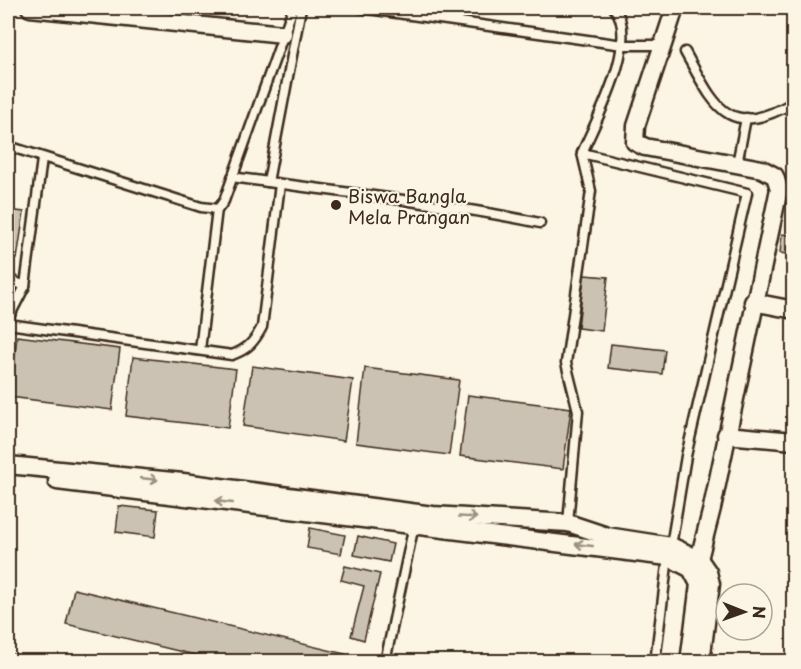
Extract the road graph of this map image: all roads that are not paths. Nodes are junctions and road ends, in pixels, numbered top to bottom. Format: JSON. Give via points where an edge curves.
{"nodes":[{"id":1,"x":30,"y":8,"type":"edge"},
{"id":2,"x":293,"y":8,"type":"edge"},
{"id":3,"x":301,"y":8,"type":"edge"},
{"id":4,"x":361,"y":8,"type":"edge"},
{"id":5,"x":614,"y":8,"type":"edge"},
{"id":6,"x":675,"y":8,"type":"edge"},
{"id":7,"x":283,"y":34,"type":"junction"},
{"id":8,"x":623,"y":45,"type":"junction"},
{"id":9,"x":663,"y":45,"type":"junction"},
{"id":10,"x":686,"y":52,"type":"dead end"},
{"id":11,"x":794,"y":102,"type":"edge"},
{"id":12,"x":746,"y":118,"type":"junction"},
{"id":13,"x":8,"y":146,"type":"edge"},
{"id":14,"x":582,"y":153,"type":"junction"},
{"id":15,"x":42,"y":159,"type":"junction"},
{"id":16,"x":737,"y":164,"type":"junction"},
{"id":17,"x":232,"y":177,"type":"junction"},
{"id":18,"x":268,"y":182,"type":"junction"},
{"id":19,"x":280,"y":184,"type":"junction"},
{"id":20,"x":217,"y":209,"type":"junction"},
{"id":21,"x":540,"y":223,"type":"dead end"},
{"id":22,"x":8,"y":279,"type":"edge"},
{"id":23,"x":25,"y":286,"type":"junction"},
{"id":24,"x":753,"y":302,"type":"junction"},
{"id":25,"x":794,"y":310,"type":"edge"},
{"id":26,"x":8,"y":319,"type":"edge"},
{"id":27,"x":8,"y":324,"type":"edge"},
{"id":28,"x":201,"y":350,"type":"junction"},
{"id":29,"x":726,"y":435,"type":"junction"},
{"id":30,"x":794,"y":441,"type":"edge"},
{"id":31,"x":8,"y":465,"type":"edge"},
{"id":32,"x":8,"y":476,"type":"edge"},
{"id":33,"x":182,"y":490,"type":"junction"},
{"id":34,"x":432,"y":521,"type":"junction"},
{"id":35,"x":568,"y":523,"type":"junction"},
{"id":36,"x":414,"y":525,"type":"junction"},
{"id":37,"x":670,"y":552,"type":"junction"},
{"id":38,"x":695,"y":564,"type":"junction"},
{"id":39,"x":385,"y":662,"type":"edge"},
{"id":40,"x":655,"y":662,"type":"edge"},
{"id":41,"x":689,"y":662,"type":"edge"},
{"id":42,"x":701,"y":662,"type":"edge"}],
"edges":[{"from":1,"to":7,"type":"street"},
{"from":2,"to":7,"type":"lane"},
{"from":3,"to":18,"type":"lane"},
{"from":4,"to":8,"type":"lane"},
{"from":5,"to":8,"type":"lane","via":[[621,21]]},
{"from":6,"to":9,"type":"street"},
{"from":7,"to":17,"type":"lane"},
{"from":8,"to":9,"type":"lane"},
{"from":8,"to":14,"type":"lane"},
{"from":9,"to":16,"type":"street","via":[[636,126],[635,142]]},
{"from":10,"to":12,"type":"lane","via":[[712,101],[723,112]]},
{"from":11,"to":12,"type":"lane","via":[[775,113]]},
{"from":12,"to":16,"type":"lane"},
{"from":13,"to":15,"type":"lane"},
{"from":14,"to":35,"type":"lane","via":[[591,191],[566,363],[578,411]]},
{"from":14,"to":37,"type":"lane","via":[[747,193],[686,456]]},
{"from":15,"to":20,"type":"lane"},
{"from":15,"to":23,"type":"lane"},
{"from":16,"to":24,"type":"street","via":[[775,176],[779,189]]},
{"from":17,"to":18,"type":"lane"},
{"from":17,"to":20,"type":"lane"},
{"from":18,"to":19,"type":"lane"},
{"from":19,"to":21,"type":"lane","via":[[467,208]]},
{"from":19,"to":28,"type":"lane","via":[[261,327],[255,340],[232,355]]},
{"from":20,"to":28,"type":"lane"},
{"from":22,"to":23,"type":"lane"},
{"from":23,"to":26,"type":"lane"},
{"from":24,"to":25,"type":"street"},
{"from":24,"to":29,"type":"street"},
{"from":27,"to":28,"type":"lane"},
{"from":29,"to":30,"type":"street"},
{"from":29,"to":38,"type":"street"},
{"from":31,"to":33,"type":"street","one_way":true},
{"from":32,"to":33,"type":"street"},
{"from":33,"to":34,"type":"street"},
{"from":36,"to":33,"type":"street","one_way":true},
{"from":34,"to":35,"type":"street","one_way":true},
{"from":34,"to":36,"type":"street"},
{"from":37,"to":34,"type":"street","one_way":true},
{"from":35,"to":37,"type":"street"},
{"from":36,"to":39,"type":"lane"},
{"from":37,"to":38,"type":"street"},
{"from":37,"to":40,"type":"lane"},
{"from":38,"to":41,"type":"street","via":[[699,584]]},
{"from":38,"to":42,"type":"street","via":[[708,572],[711,584]]}]}
